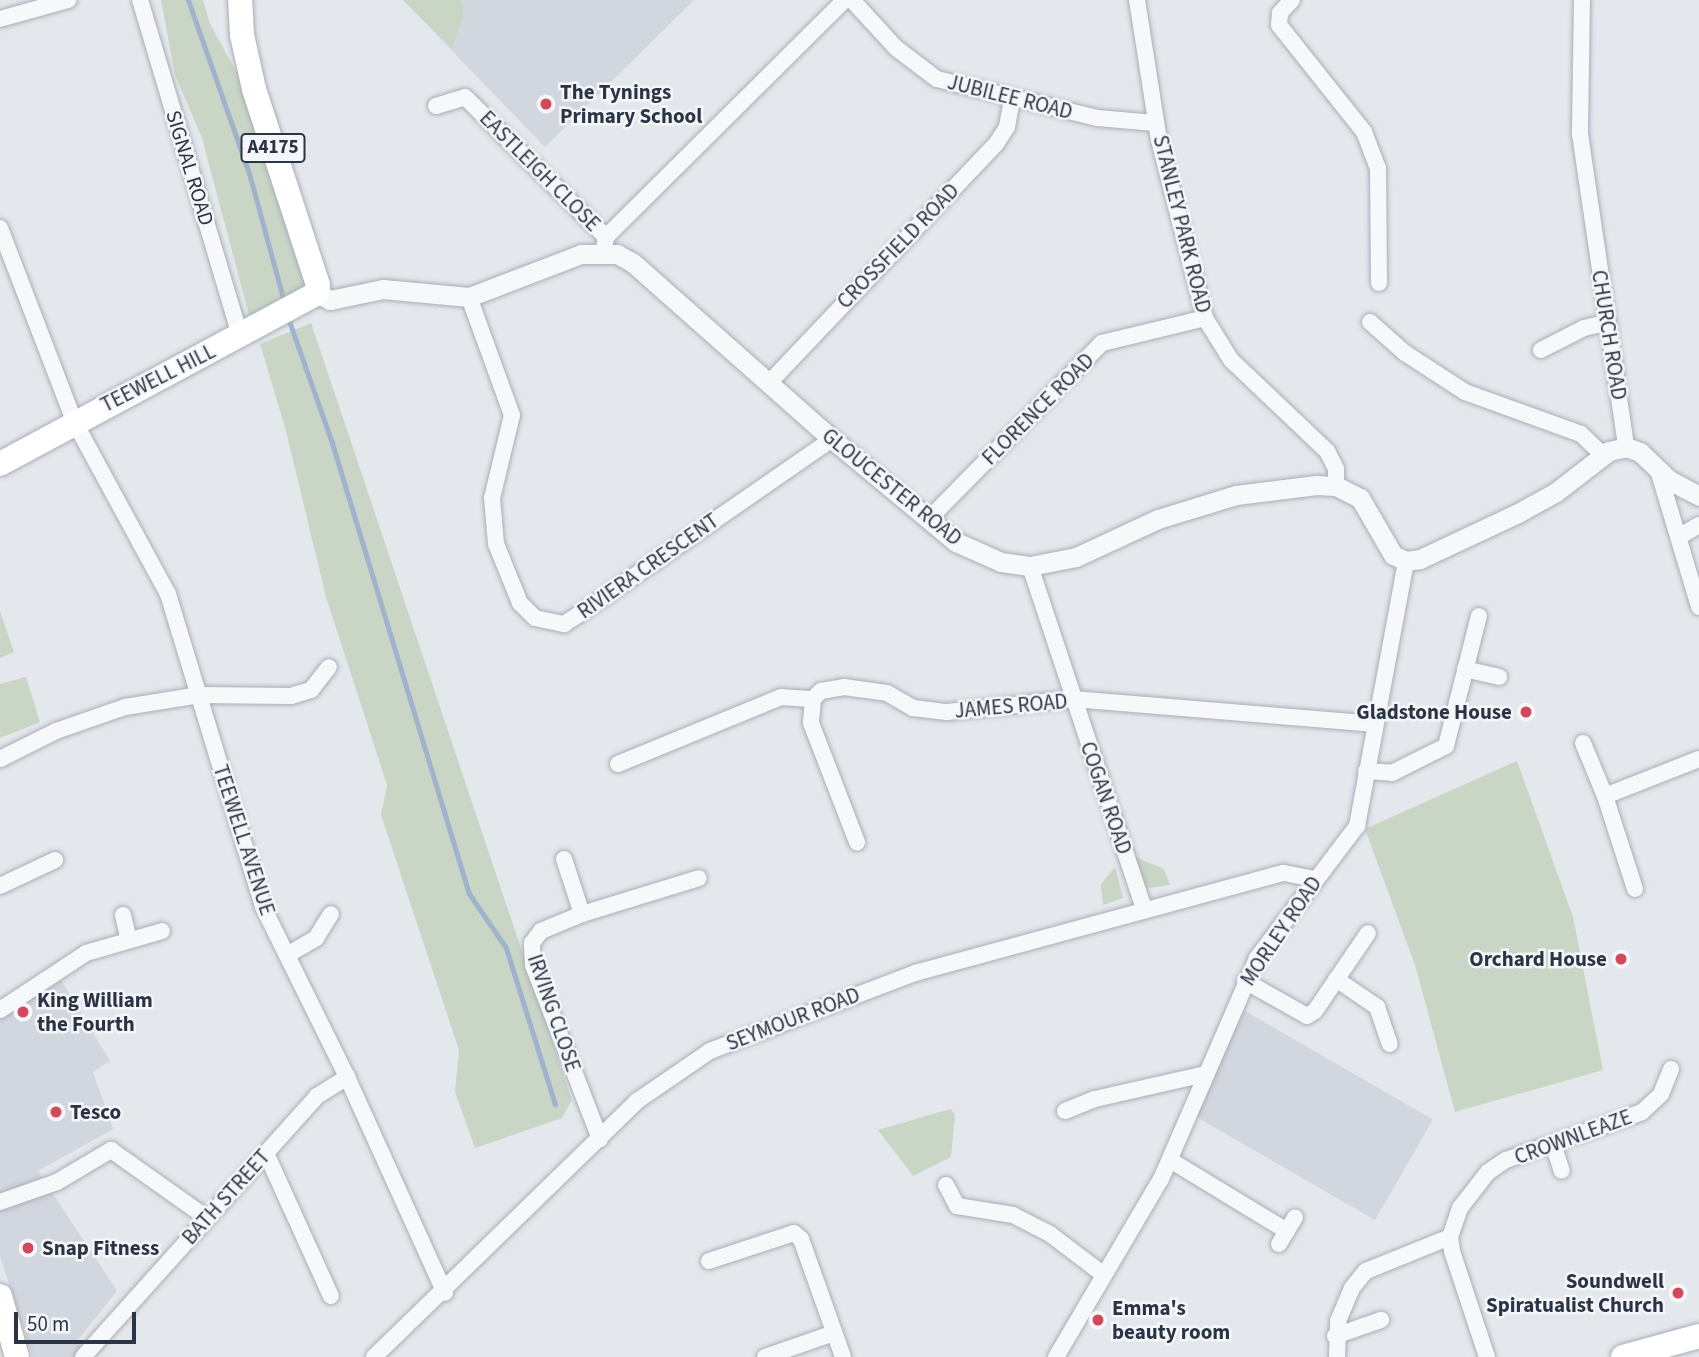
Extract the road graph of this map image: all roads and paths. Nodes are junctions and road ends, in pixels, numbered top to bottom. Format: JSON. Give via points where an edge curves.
{"nodes":[{"id":1,"x":68,"y":0,"type":"edge"},
{"id":2,"x":140,"y":0,"type":"edge"},
{"id":3,"x":240,"y":0,"type":"edge"},
{"id":4,"x":845,"y":0,"type":"edge"},
{"id":5,"x":852,"y":0,"type":"edge"},
{"id":6,"x":1137,"y":0,"type":"edge"},
{"id":7,"x":1292,"y":0,"type":"edge"},
{"id":8,"x":1582,"y":0,"type":"edge"},
{"id":9,"x":0,"y":19,"type":"edge"},
{"id":10,"x":1013,"y":100,"type":"junction"},
{"id":11,"x":436,"y":106,"type":"dead end"},
{"id":12,"x":1156,"y":122,"type":"junction"},
{"id":13,"x":0,"y":228,"type":"edge"},
{"id":14,"x":605,"y":245,"type":"junction"},
{"id":15,"x":1379,"y":283,"type":"dead end"},
{"id":16,"x":469,"y":297,"type":"junction"},
{"id":17,"x":309,"y":299,"type":"junction"},
{"id":18,"x":1205,"y":318,"type":"junction"},
{"id":19,"x":1370,"y":322,"type":"dead end"},
{"id":20,"x":1606,"y":323,"type":"junction"},
{"id":21,"x":247,"y":332,"type":"junction"},
{"id":22,"x":1541,"y":350,"type":"dead end"},
{"id":23,"x":768,"y":384,"type":"junction"},
{"id":24,"x":74,"y":421,"type":"junction"},
{"id":25,"x":832,"y":439,"type":"junction"},
{"id":26,"x":1626,"y":447,"type":"junction"},
{"id":27,"x":1603,"y":455,"type":"junction"},
{"id":28,"x":0,"y":464,"type":"edge"},
{"id":29,"x":1658,"y":470,"type":"junction"},
{"id":30,"x":1336,"y":486,"type":"junction"},
{"id":31,"x":1699,"y":496,"type":"edge"},
{"id":32,"x":928,"y":520,"type":"junction"},
{"id":33,"x":1699,"y":525,"type":"edge"},
{"id":34,"x":1680,"y":536,"type":"junction"},
{"id":35,"x":1406,"y":561,"type":"junction"},
{"id":36,"x":1030,"y":566,"type":"junction"},
{"id":37,"x":1699,"y":607,"type":"edge"},
{"id":38,"x":1479,"y":615,"type":"dead end"},
{"id":39,"x":329,"y":667,"type":"dead end"},
{"id":40,"x":1465,"y":669,"type":"junction"},
{"id":41,"x":1499,"y":677,"type":"dead end"},
{"id":42,"x":200,"y":695,"type":"junction"},
{"id":43,"x":813,"y":699,"type":"junction"},
{"id":44,"x":1072,"y":699,"type":"junction"},
{"id":45,"x":1374,"y":724,"type":"junction"},
{"id":46,"x":1583,"y":743,"type":"dead end"},
{"id":47,"x":0,"y":759,"type":"edge"},
{"id":48,"x":1699,"y":759,"type":"edge"},
{"id":49,"x":618,"y":764,"type":"dead end"},
{"id":50,"x":1366,"y":771,"type":"junction"},
{"id":51,"x":1605,"y":796,"type":"junction"},
{"id":52,"x":857,"y":842,"type":"dead end"},
{"id":53,"x":564,"y":859,"type":"dead end"},
{"id":54,"x":55,"y":860,"type":"dead end"},
{"id":55,"x":699,"y":878,"type":"dead end"},
{"id":56,"x":1316,"y":879,"type":"junction"},
{"id":57,"x":0,"y":886,"type":"edge"},
{"id":58,"x":1635,"y":889,"type":"dead end"},
{"id":59,"x":1144,"y":909,"type":"junction"},
{"id":60,"x":331,"y":914,"type":"dead end"},
{"id":61,"x":582,"y":914,"type":"junction"},
{"id":62,"x":123,"y":915,"type":"dead end"},
{"id":63,"x":162,"y":931,"type":"dead end"},
{"id":64,"x":1368,"y":933,"type":"dead end"},
{"id":65,"x":129,"y":940,"type":"junction"},
{"id":66,"x":287,"y":955,"type":"junction"},
{"id":67,"x":1336,"y":979,"type":"junction"},
{"id":68,"x":1245,"y":981,"type":"junction"},
{"id":69,"x":0,"y":1010,"type":"edge"},
{"id":70,"x":1390,"y":1044,"type":"dead end"},
{"id":71,"x":1671,"y":1069,"type":"dead end"},
{"id":72,"x":1205,"y":1074,"type":"junction"},
{"id":73,"x":347,"y":1077,"type":"junction"},
{"id":74,"x":1065,"y":1111,"type":"dead end"},
{"id":75,"x":600,"y":1139,"type":"junction"},
{"id":76,"x":1553,"y":1144,"type":"junction"},
{"id":77,"x":266,"y":1153,"type":"junction"},
{"id":78,"x":1170,"y":1160,"type":"junction"},
{"id":79,"x":1562,"y":1171,"type":"dead end"},
{"id":80,"x":946,"y":1185,"type":"dead end"},
{"id":81,"x":0,"y":1202,"type":"edge"},
{"id":82,"x":207,"y":1219,"type":"junction"},
{"id":83,"x":1287,"y":1231,"type":"dead end"},
{"id":84,"x":1450,"y":1237,"type":"junction"},
{"id":85,"x":709,"y":1261,"type":"dead end"},
{"id":86,"x":1104,"y":1275,"type":"junction"},
{"id":87,"x":445,"y":1293,"type":"junction"},
{"id":88,"x":331,"y":1296,"type":"dead end"},
{"id":89,"x":0,"y":1297,"type":"edge"},
{"id":90,"x":1381,"y":1320,"type":"dead end"},
{"id":91,"x":834,"y":1333,"type":"junction"},
{"id":92,"x":1335,"y":1336,"type":"junction"},
{"id":93,"x":1698,"y":1340,"type":"edge"},
{"id":94,"x":17,"y":1357,"type":"edge"},
{"id":95,"x":83,"y":1357,"type":"edge"},
{"id":96,"x":374,"y":1357,"type":"edge"},
{"id":97,"x":765,"y":1357,"type":"edge"},
{"id":98,"x":843,"y":1357,"type":"edge"},
{"id":99,"x":1056,"y":1357,"type":"edge"},
{"id":100,"x":1337,"y":1357,"type":"edge"},
{"id":101,"x":1488,"y":1357,"type":"edge"},
{"id":102,"x":1623,"y":1357,"type":"edge"}],
"edges":[{"from":1,"to":9,"type":"street"},
{"from":2,"to":21,"type":"street","name":"SIGNAL ROAD"},
{"from":3,"to":17,"type":"main road","number":"A4175","via":[[254,89],[318,285]]},
{"from":4,"to":14,"type":"street"},
{"from":5,"to":10,"type":"street","name":"JUBILEE ROAD","via":[[885,39],[928,74]]},
{"from":6,"to":12,"type":"street","name":"STANLEY PARK ROAD"},
{"from":7,"to":15,"type":"street","via":[[1280,13],[1279,25],[1364,132],[1378,168]]},
{"from":8,"to":20,"type":"street","name":"CHURCH ROAD","via":[[1580,134]]},
{"from":10,"to":12,"type":"street","name":"JUBILEE ROAD","via":[[1114,121]]},
{"from":10,"to":23,"type":"street","name":"CROSSFIELD ROAD","via":[[1007,127],[996,144]]},
{"from":11,"to":14,"type":"street","name":"EASTLEIGH CLOSE","via":[[465,97]]},
{"from":12,"to":18,"type":"street","name":"STANLEY PARK ROAD"},
{"from":13,"to":24,"type":"street","name":"TEEWELL AVENUE"},
{"from":14,"to":16,"type":"street","name":"GLOUCESTER ROAD"},
{"from":14,"to":23,"type":"street","name":"GLOUCESTER ROAD","via":[[633,262]]},
{"from":16,"to":17,"type":"street","name":"GLOUCESTER ROAD","via":[[383,289],[330,300]]},
{"from":16,"to":25,"type":"street","name":"RIVIERA CRESCENT","via":[[512,415],[492,498],[496,544],[520,603],[535,618],[564,624]]},
{"from":17,"to":21,"type":"main road","name":"TEEWELL HILL"},
{"from":18,"to":30,"type":"street","name":"STANLEY PARK ROAD","via":[[1231,360],[1327,451],[1336,469]]},
{"from":18,"to":32,"type":"street","name":"FLORENCE ROAD","via":[[1102,343]]},
{"from":19,"to":27,"type":"street","via":[[1405,353],[1465,392],[1581,434]]},
{"from":20,"to":22,"type":"street","via":[[1584,328]]},
{"from":20,"to":26,"type":"street","name":"CHURCH ROAD"},
{"from":21,"to":24,"type":"main road","name":"TEEWELL HILL"},
{"from":23,"to":25,"type":"street","name":"GLOUCESTER ROAD"},
{"from":24,"to":28,"type":"main road","name":"TEEWELL HILL"},
{"from":24,"to":42,"type":"street","name":"TEEWELL AVENUE","via":[[168,594]]},
{"from":25,"to":32,"type":"street","name":"GLOUCESTER ROAD"},
{"from":26,"to":27,"type":"street"},
{"from":26,"to":29,"type":"street","via":[[1640,452]]},
{"from":27,"to":35,"type":"street","via":[[1556,492],[1518,513],[1434,555]]},
{"from":29,"to":31,"type":"street"},
{"from":29,"to":34,"type":"street"},
{"from":30,"to":35,"type":"street","via":[[1368,505],[1387,546]]},
{"from":30,"to":36,"type":"street","name":"GLOUCESTER ROAD","via":[[1236,495],[1158,519],[1076,557]]},
{"from":32,"to":36,"type":"street","name":"GLOUCESTER ROAD","via":[[979,554]]},
{"from":33,"to":34,"type":"street"},
{"from":34,"to":37,"type":"street"},
{"from":35,"to":45,"type":"street","name":"MORLEY ROAD"},
{"from":36,"to":44,"type":"street","name":"COGAN ROAD"},
{"from":38,"to":40,"type":"street"},
{"from":39,"to":42,"type":"street","via":[[311,690],[291,696]]},
{"from":40,"to":41,"type":"street"},
{"from":40,"to":50,"type":"street","via":[[1446,746],[1392,773]]},
{"from":42,"to":47,"type":"street","via":[[125,707],[56,731]]},
{"from":42,"to":66,"type":"street","name":"TEEWELL AVENUE","via":[[241,844]]},
{"from":43,"to":44,"type":"street","name":"JAMES ROAD","via":[[821,691],[844,687],[887,693],[913,708],[947,712]]},
{"from":43,"to":49,"type":"street","name":"JAMES ROAD","via":[[781,698]]},
{"from":43,"to":52,"type":"street","via":[[811,723]]},
{"from":44,"to":45,"type":"street","name":"JAMES ROAD"},
{"from":44,"to":59,"type":"street","name":"COGAN ROAD"},
{"from":45,"to":50,"type":"street","name":"MORLEY ROAD"},
{"from":46,"to":51,"type":"street"},
{"from":48,"to":51,"type":"street"},
{"from":50,"to":56,"type":"street","name":"MORLEY ROAD","via":[[1357,826]]},
{"from":51,"to":58,"type":"street"},
{"from":53,"to":61,"type":"street"},
{"from":54,"to":57,"type":"street"},
{"from":55,"to":61,"type":"street","name":"IRVING CLOSE"},
{"from":56,"to":59,"type":"street","name":"SEYMOUR ROAD","via":[[1284,873]]},
{"from":56,"to":68,"type":"street","name":"MORLEY ROAD"},
{"from":59,"to":75,"type":"street","name":"SEYMOUR ROAD","via":[[915,973],[710,1051],[653,1087]]},
{"from":60,"to":66,"type":"street","via":[[316,939]]},
{"from":61,"to":75,"type":"street","name":"IRVING CLOSE","via":[[541,931],[531,952]]},
{"from":62,"to":65,"type":"street"},
{"from":63,"to":65,"type":"street"},
{"from":64,"to":67,"type":"street"},
{"from":65,"to":69,"type":"street","via":[[86,953]]},
{"from":66,"to":73,"type":"street","name":"TEEWELL AVENUE"},
{"from":67,"to":68,"type":"street","via":[[1307,1016]]},
{"from":67,"to":70,"type":"street","via":[[1377,1007]]},
{"from":68,"to":72,"type":"street","name":"MORLEY ROAD"},
{"from":71,"to":76,"type":"street","name":"CROWNLEAZE","via":[[1668,1098],[1630,1117]]},
{"from":72,"to":74,"type":"street","via":[[1095,1099]]},
{"from":72,"to":78,"type":"street","name":"MORLEY ROAD"},
{"from":73,"to":77,"type":"street","name":"BATH STREET","via":[[317,1096]]},
{"from":73,"to":87,"type":"street","name":"TEEWELL AVENUE"},
{"from":75,"to":87,"type":"street","name":"SEYMOUR ROAD"},
{"from":76,"to":79,"type":"street"},
{"from":76,"to":84,"type":"street","name":"CROWNLEAZE","via":[[1506,1160],[1488,1172],[1460,1208]]},
{"from":77,"to":82,"type":"street","name":"BATH STREET"},
{"from":77,"to":88,"type":"street"},
{"from":78,"to":83,"type":"street"},
{"from":78,"to":86,"type":"street","name":"MORLEY ROAD"},
{"from":80,"to":86,"type":"street","via":[[957,1206],[1013,1215],[1051,1234]]},
{"from":81,"to":82,"type":"street","via":[[57,1182],[111,1150]]},
{"from":82,"to":95,"type":"street","name":"BATH STREET"},
{"from":84,"to":92,"type":"street","via":[[1366,1271],[1352,1288]]},
{"from":84,"to":101,"type":"street"},
{"from":85,"to":91,"type":"street","via":[[786,1232],[801,1239]]},
{"from":86,"to":99,"type":"street","name":"MORLEY ROAD"},
{"from":87,"to":96,"type":"street","name":"SEYMOUR ROAD"},
{"from":89,"to":94,"type":"main road"},
{"from":90,"to":92,"type":"street"},
{"from":91,"to":97,"type":"street"},
{"from":91,"to":98,"type":"street"},
{"from":92,"to":100,"type":"street"},
{"from":93,"to":102,"type":"main road"}]}
